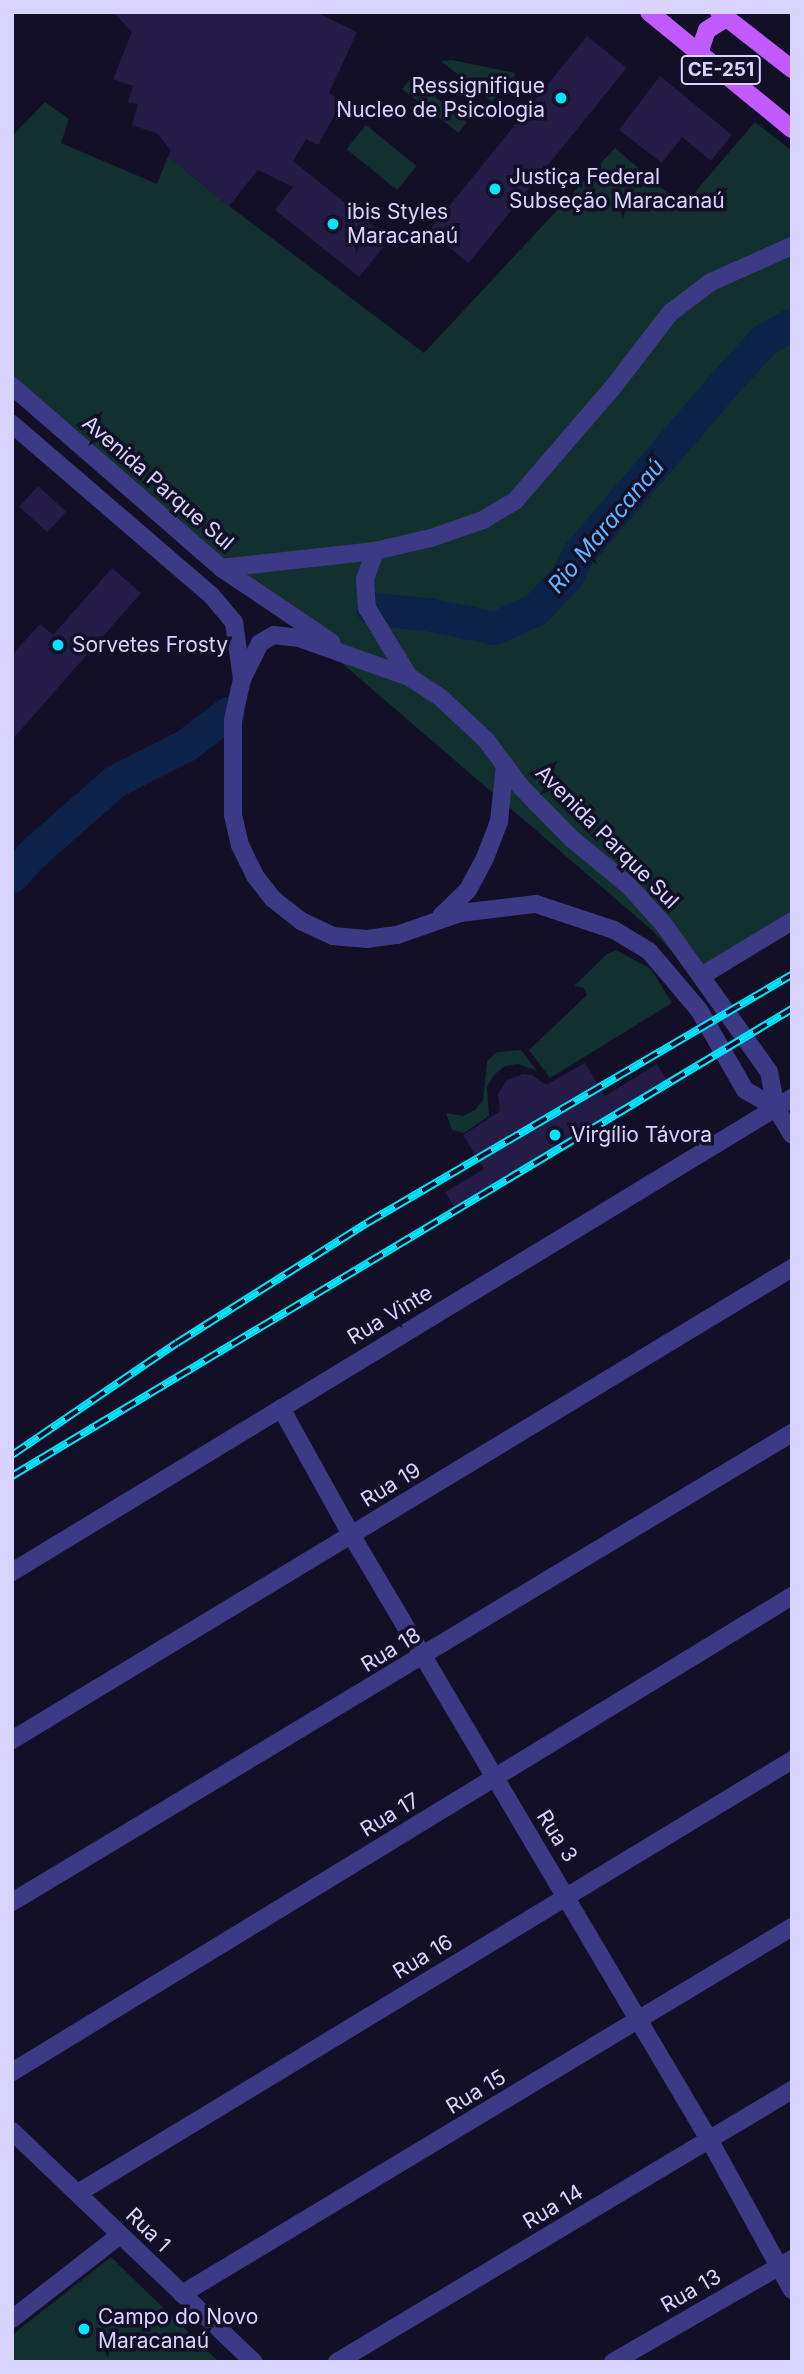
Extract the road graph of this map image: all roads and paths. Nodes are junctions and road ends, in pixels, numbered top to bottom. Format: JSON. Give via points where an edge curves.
{"nodes":[{"id":1,"x":649,"y":12,"type":"edge"},
{"id":2,"x":705,"y":12,"type":"edge"},
{"id":3,"x":722,"y":15,"type":"edge"},
{"id":4,"x":680,"y":37,"type":"junction"},
{"id":5,"x":699,"y":53,"type":"junction"},
{"id":6,"x":788,"y":66,"type":"edge"},
{"id":7,"x":792,"y":129,"type":"edge"},
{"id":8,"x":792,"y":246,"type":"edge"},
{"id":9,"x":12,"y":386,"type":"edge"},
{"id":10,"x":12,"y":424,"type":"edge"},
{"id":11,"x":375,"y":551,"type":"junction"},
{"id":12,"x":221,"y":569,"type":"junction"},
{"id":13,"x":349,"y":653,"type":"junction"},
{"id":14,"x":410,"y":677,"type":"junction"},
{"id":15,"x":242,"y":679,"type":"junction"},
{"id":16,"x":505,"y":765,"type":"junction"},
{"id":17,"x":792,"y":920,"type":"edge"},
{"id":18,"x":433,"y":924,"type":"junction"},
{"id":19,"x":703,"y":975,"type":"junction"},
{"id":20,"x":792,"y":1098,"type":"edge"},
{"id":21,"x":775,"y":1108,"type":"junction"},
{"id":22,"x":792,"y":1135,"type":"edge"},
{"id":23,"x":792,"y":1268,"type":"edge"},
{"id":24,"x":281,"y":1408,"type":"junction"},
{"id":25,"x":792,"y":1433,"type":"edge"},
{"id":26,"x":352,"y":1536,"type":"junction"},
{"id":27,"x":12,"y":1573,"type":"edge"},
{"id":28,"x":792,"y":1596,"type":"edge"},
{"id":29,"x":424,"y":1656,"type":"junction"},
{"id":30,"x":12,"y":1740,"type":"edge"},
{"id":31,"x":792,"y":1760,"type":"edge"},
{"id":32,"x":494,"y":1778,"type":"junction"},
{"id":33,"x":567,"y":1896,"type":"junction"},
{"id":34,"x":12,"y":1902,"type":"edge"},
{"id":35,"x":792,"y":1927,"type":"edge"},
{"id":36,"x":639,"y":2020,"type":"junction"},
{"id":37,"x":12,"y":2072,"type":"edge"},
{"id":38,"x":792,"y":2090,"type":"edge"},
{"id":39,"x":12,"y":2131,"type":"edge"},
{"id":40,"x":710,"y":2141,"type":"junction"},
{"id":41,"x":78,"y":2193,"type":"junction"},
{"id":42,"x":120,"y":2235,"type":"junction"},
{"id":43,"x":785,"y":2263,"type":"edge"},
{"id":44,"x":792,"y":2290,"type":"edge"},
{"id":45,"x":182,"y":2294,"type":"junction"},
{"id":46,"x":12,"y":2319,"type":"edge"},
{"id":47,"x":254,"y":2362,"type":"edge"},
{"id":48,"x":337,"y":2362,"type":"edge"},
{"id":49,"x":613,"y":2362,"type":"edge"}],
"edges":[{"from":1,"to":4,"type":"main road","number":"CE-251"},
{"from":2,"to":4,"type":"main road","via":[[693,32]]},
{"from":3,"to":5,"type":"main road","via":[[707,30]]},
{"from":3,"to":6,"type":"main road","number":"CE-251"},
{"from":4,"to":5,"type":"main road","number":"CE-251"},
{"from":5,"to":7,"type":"main road","number":"CE-251"},
{"from":8,"to":11,"type":"street","via":[[711,282],[670,313],[515,501],[483,520]]},
{"from":9,"to":12,"type":"street","name":"Avenida Parque Sul"},
{"from":10,"to":15,"type":"street","name":"Avenida Parque Sul","via":[[211,595],[234,622]]},
{"from":11,"to":12,"type":"street"},
{"from":11,"to":14,"type":"street","via":[[365,579],[367,608]]},
{"from":12,"to":13,"type":"street","name":"Avenida Parque Sul"},
{"from":13,"to":14,"type":"street","name":"Avenida Parque Sul"},
{"from":13,"to":15,"type":"street","name":"Avenida Parque Sul","via":[[274,635],[260,643]]},
{"from":14,"to":16,"type":"street","name":"Avenida Parque Sul","via":[[468,723]]},
{"from":15,"to":18,"type":"street","name":"Avenida Parque Sul","via":[[233,720],[233,815],[240,845],[255,876],[273,899],[301,921],[334,936],[397,936]]},
{"from":16,"to":18,"type":"street","via":[[499,821],[485,858],[468,890]]},
{"from":16,"to":19,"type":"street","name":"Avenida Parque Sul","via":[[572,839],[628,885]]},
{"from":17,"to":19,"type":"street"},
{"from":18,"to":21,"type":"street","name":"Avenida Parque Sul","via":[[485,908],[536,904],[623,934],[649,951],[678,983],[745,1090]]},
{"from":19,"to":21,"type":"street","name":"Avenida Parque Sul","via":[[769,1072]]},
{"from":20,"to":21,"type":"street","name":"Rua Vinte"},
{"from":21,"to":22,"type":"street"},
{"from":21,"to":24,"type":"street","name":"Rua Vinte"},
{"from":23,"to":26,"type":"street","name":"Rua 19"},
{"from":24,"to":26,"type":"street","name":"Rua 3"},
{"from":24,"to":27,"type":"street","name":"Rua Vinte"},
{"from":25,"to":29,"type":"street","name":"Rua 18"},
{"from":26,"to":29,"type":"street","name":"Rua 3"},
{"from":26,"to":30,"type":"street","name":"Rua 19"},
{"from":28,"to":32,"type":"street","name":"Rua 17"},
{"from":29,"to":32,"type":"street","name":"Rua 3"},
{"from":29,"to":34,"type":"street","name":"Rua 18"},
{"from":31,"to":33,"type":"street","name":"Rua 16"},
{"from":32,"to":33,"type":"street","name":"Rua 3"},
{"from":32,"to":37,"type":"street","name":"Rua 17"},
{"from":33,"to":36,"type":"street","name":"Rua 3"},
{"from":33,"to":41,"type":"street","name":"Rua 16"},
{"from":35,"to":36,"type":"street","name":"Rua 15"},
{"from":36,"to":40,"type":"street","name":"Rua 3"},
{"from":36,"to":45,"type":"street","name":"Rua 15"},
{"from":38,"to":40,"type":"street","name":"Rua 14"},
{"from":39,"to":41,"type":"street","name":"Rua 1"},
{"from":40,"to":43,"type":"street","name":"Rua 3"},
{"from":40,"to":48,"type":"street","name":"Rua 14"},
{"from":41,"to":42,"type":"street","name":"Rua 1"},
{"from":42,"to":45,"type":"street","name":"Rua 1"},
{"from":42,"to":46,"type":"street"},
{"from":43,"to":44,"type":"street","name":"Rua 3"},
{"from":43,"to":49,"type":"street","name":"Rua 13"},
{"from":45,"to":47,"type":"street","name":"Rua 1"}]}
